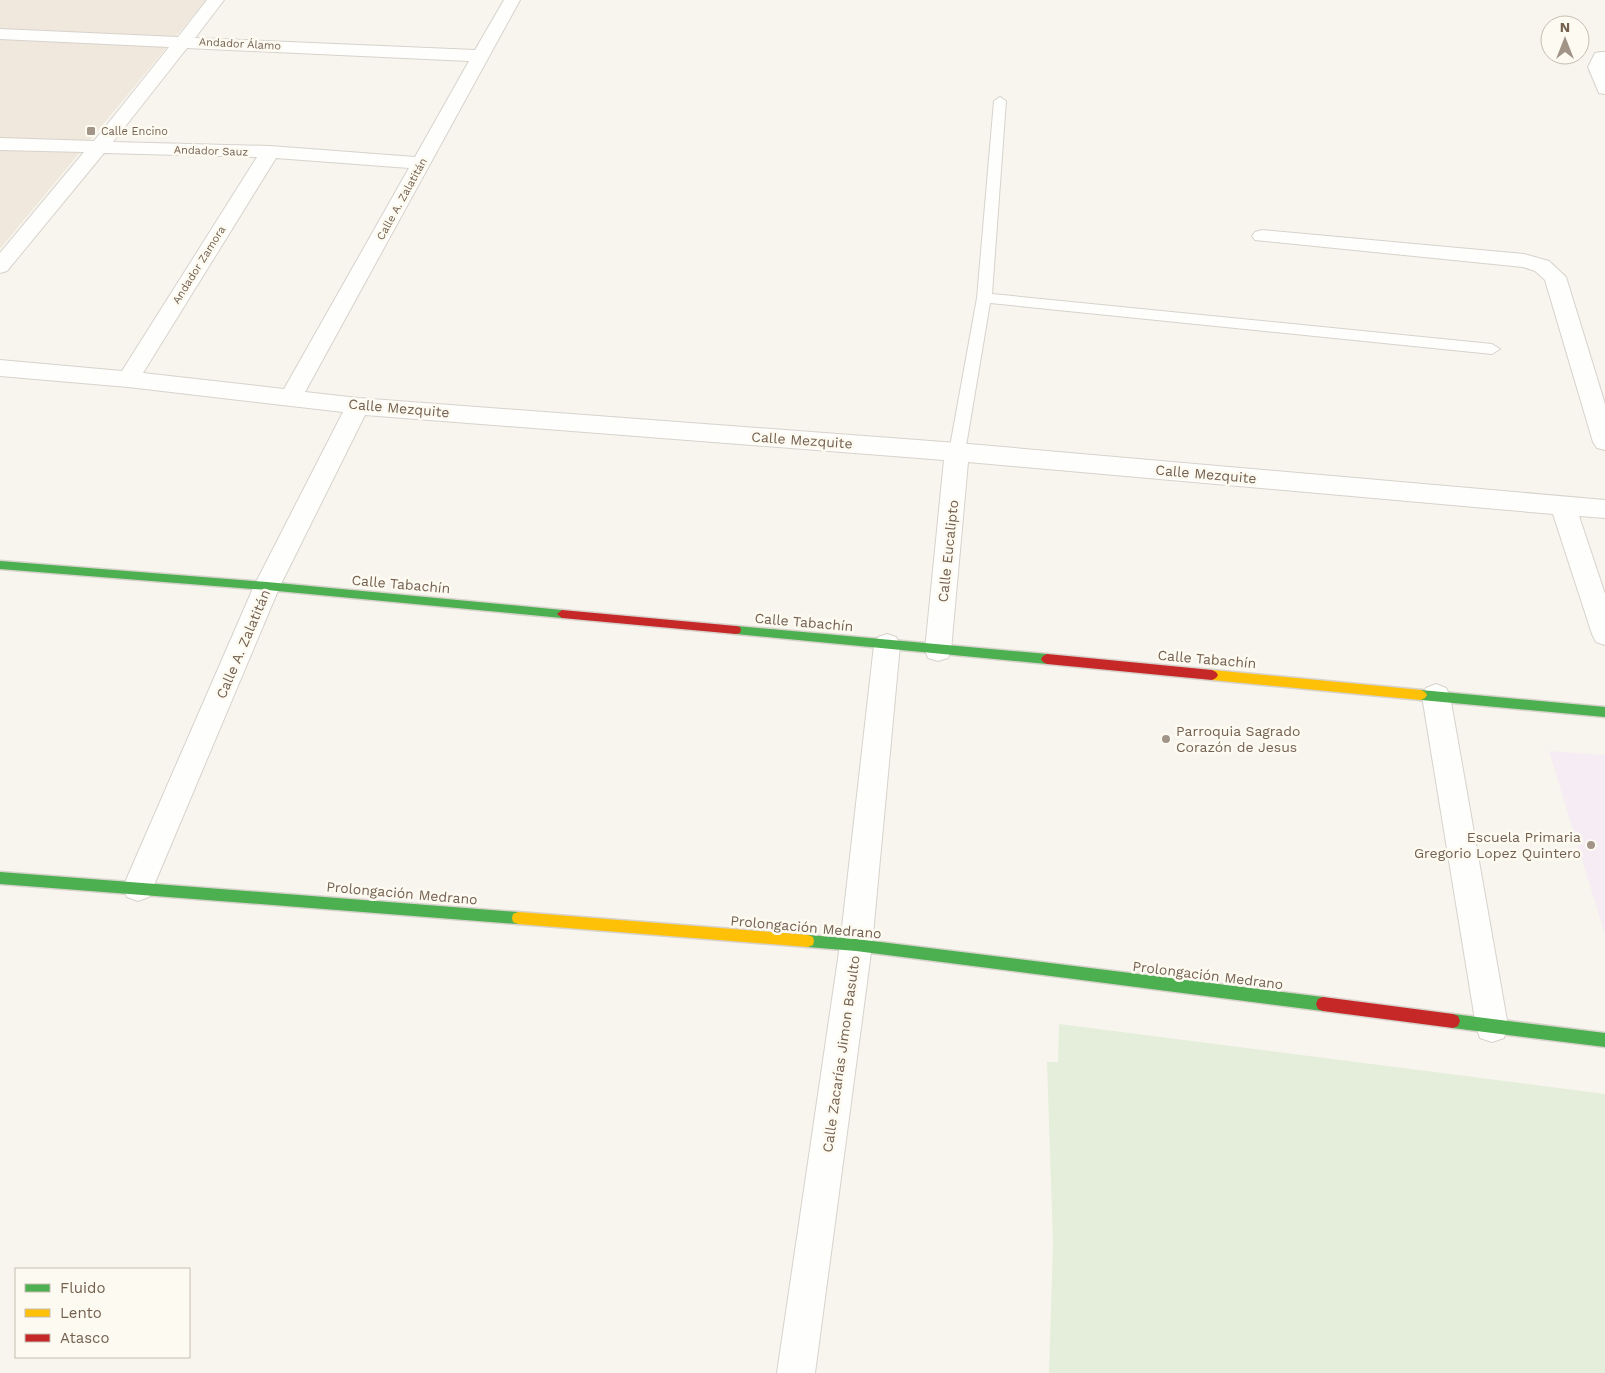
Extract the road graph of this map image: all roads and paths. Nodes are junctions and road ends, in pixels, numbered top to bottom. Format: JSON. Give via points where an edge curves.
{"nodes":[{"id":1,"x":216,"y":0,"type":"edge"},
{"id":2,"x":512,"y":0,"type":"edge"},
{"id":3,"x":0,"y":34,"type":"edge"},
{"id":4,"x":184,"y":41,"type":"junction"},
{"id":5,"x":480,"y":56,"type":"junction"},
{"id":6,"x":1603,"y":57,"type":"edge"},
{"id":7,"x":1605,"y":89,"type":"edge"},
{"id":8,"x":1000,"y":101,"type":"dead end"},
{"id":9,"x":0,"y":144,"type":"edge"},
{"id":10,"x":98,"y":148,"type":"junction"},
{"id":11,"x":270,"y":152,"type":"junction"},
{"id":12,"x":421,"y":163,"type":"junction"},
{"id":13,"x":1262,"y":236,"type":"dead end"},
{"id":14,"x":0,"y":266,"type":"edge"},
{"id":15,"x":984,"y":298,"type":"junction"},
{"id":16,"x":1492,"y":349,"type":"dead end"},
{"id":17,"x":0,"y":368,"type":"edge"},
{"id":18,"x":128,"y":379,"type":"junction"},
{"id":19,"x":292,"y":397,"type":"junction"},
{"id":20,"x":358,"y":406,"type":"junction"},
{"id":21,"x":1605,"y":442,"type":"edge"},
{"id":22,"x":958,"y":452,"type":"junction"},
{"id":23,"x":1564,"y":506,"type":"junction"},
{"id":24,"x":1605,"y":509,"type":"edge"},
{"id":25,"x":0,"y":565,"type":"edge"},
{"id":26,"x":267,"y":586,"type":"junction"},
{"id":27,"x":1605,"y":634,"type":"edge"},
{"id":28,"x":887,"y":645,"type":"junction"},
{"id":29,"x":938,"y":650,"type":"junction"},
{"id":30,"x":1436,"y":696,"type":"junction"},
{"id":31,"x":1605,"y":712,"type":"edge"},
{"id":32,"x":0,"y":878,"type":"edge"},
{"id":33,"x":138,"y":887,"type":"junction"},
{"id":34,"x":856,"y":945,"type":"junction"},
{"id":35,"x":1492,"y":1026,"type":"junction"},
{"id":36,"x":1605,"y":1040,"type":"edge"},
{"id":37,"x":796,"y":1373,"type":"edge"}],
"edges":[{"from":1,"to":4,"type":"street"},
{"from":2,"to":5,"type":"street","name":"Calle A. Zalatitán"},
{"from":3,"to":4,"type":"street","name":"Andador Álamo"},
{"from":4,"to":5,"type":"street","name":"Andador Álamo"},
{"from":4,"to":10,"type":"street"},
{"from":5,"to":12,"type":"street","name":"Calle A. Zalatitán"},
{"from":6,"to":7,"type":"street","via":[[1597,67]]},
{"from":8,"to":15,"type":"lane"},
{"from":9,"to":10,"type":"street","name":"Andador Sauz"},
{"from":10,"to":11,"type":"street","name":"Andador Sauz"},
{"from":10,"to":14,"type":"street"},
{"from":11,"to":12,"type":"street","name":"Andador Sauz"},
{"from":11,"to":18,"type":"street","name":"Andador Zamora"},
{"from":12,"to":19,"type":"street","name":"Calle A. Zalatitán"},
{"from":13,"to":21,"type":"street","via":[[1524,261],[1542,266],[1555,277]]},
{"from":15,"to":16,"type":"lane"},
{"from":15,"to":22,"type":"lane"},
{"from":17,"to":18,"type":"street","name":"Calle Mezquite"},
{"from":18,"to":19,"type":"street","name":"Calle Mezquite"},
{"from":19,"to":20,"type":"street","name":"Calle Mezquite"},
{"from":20,"to":22,"type":"street","name":"Calle Mezquite"},
{"from":20,"to":26,"type":"street","name":"Calle A. Zalatitán"},
{"from":22,"to":23,"type":"street","name":"Calle Mezquite"},
{"from":22,"to":29,"type":"street","name":"Calle Eucalipto"},
{"from":23,"to":24,"type":"street","name":"Calle Mezquite"},
{"from":23,"to":27,"type":"street"},
{"from":25,"to":26,"type":"street","name":"Calle Tabachín"},
{"from":26,"to":28,"type":"street","name":"Calle Tabachín"},
{"from":26,"to":33,"type":"street","name":"Calle A. Zalatitán"},
{"from":28,"to":29,"type":"street","name":"Calle Tabachín"},
{"from":28,"to":34,"type":"street","name":"Calle Zacarías Jimon Basulto"},
{"from":29,"to":30,"type":"street","name":"Calle Tabachín"},
{"from":30,"to":31,"type":"street","name":"Calle Tabachín"},
{"from":30,"to":35,"type":"street"},
{"from":32,"to":33,"type":"street","name":"Prolongación Medrano"},
{"from":33,"to":34,"type":"street","name":"Prolongación Medrano"},
{"from":34,"to":35,"type":"street","name":"Prolongación Medrano"},
{"from":34,"to":37,"type":"street","name":"Calle Zacarías Jimon Basulto"},
{"from":35,"to":36,"type":"street","name":"Prolongación Medrano"}]}
